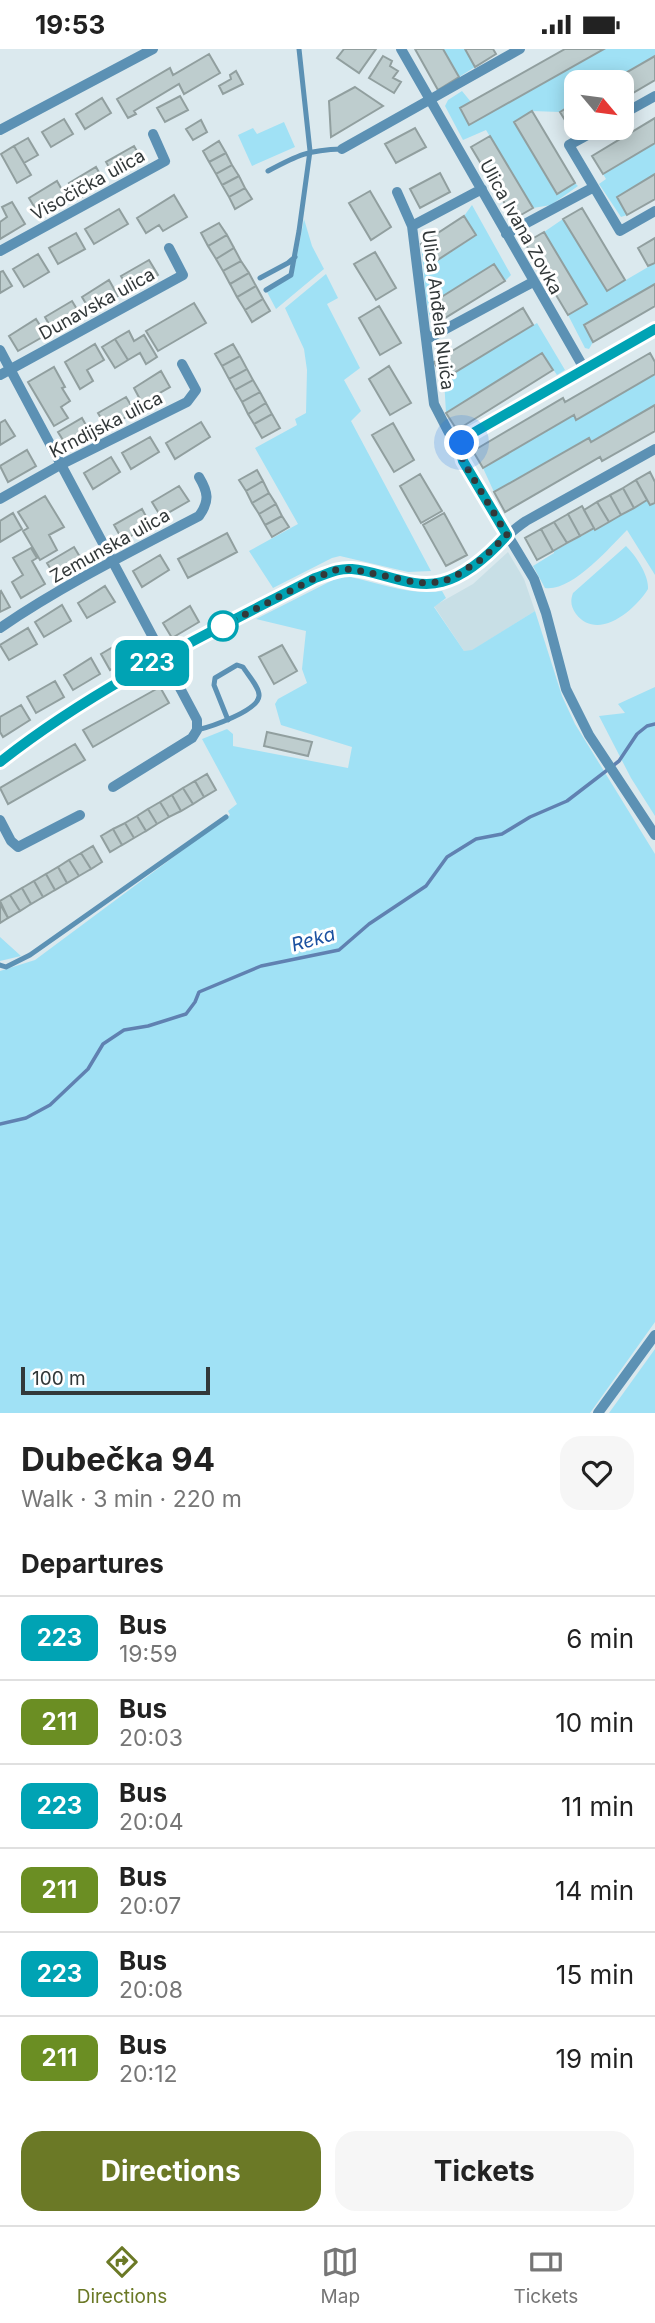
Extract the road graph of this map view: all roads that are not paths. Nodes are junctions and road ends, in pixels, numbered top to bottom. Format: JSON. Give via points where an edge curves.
{"nodes":[{"id":1,"x":152,"y":49,"type":"edge"},
{"id":2,"x":299,"y":49,"type":"edge"},
{"id":3,"x":401,"y":49,"type":"edge"},
{"id":4,"x":517,"y":50,"type":"edge"},
{"id":5,"x":655,"y":96,"type":"edge"},
{"id":6,"x":430,"y":100,"type":"junction"},
{"id":7,"x":634,"y":108,"type":"edge"},
{"id":8,"x":0,"y":130,"type":"edge"},
{"id":9,"x":153,"y":134,"type":"dead end"},
{"id":10,"x":578,"y":140,"type":"edge"},
{"id":11,"x":342,"y":149,"type":"joint"},
{"id":12,"x":310,"y":151,"type":"junction"},
{"id":13,"x":268,"y":171,"type":"dead end"},
{"id":14,"x":594,"y":187,"type":"junction"},
{"id":15,"x":482,"y":189,"type":"junction"},
{"id":16,"x":397,"y":192,"type":"dead end"},
{"id":17,"x":655,"y":211,"type":"edge"},
{"id":18,"x":412,"y":226,"type":"junction"},
{"id":19,"x":506,"y":234,"type":"junction"},
{"id":20,"x":169,"y":248,"type":"dead end"},
{"id":21,"x":0,"y":251,"type":"edge"},
{"id":22,"x":295,"y":257,"type":"junction"},
{"id":23,"x":260,"y":278,"type":"dead end"},
{"id":24,"x":533,"y":282,"type":"junction"},
{"id":25,"x":266,"y":290,"type":"dead end"},
{"id":26,"x":655,"y":329,"type":"edge"},
{"id":27,"x":427,"y":338,"type":"junction"},
{"id":28,"x":0,"y":350,"type":"edge"},
{"id":29,"x":182,"y":364,"type":"dead end"},
{"id":30,"x":10,"y":369,"type":"junction"},
{"id":31,"x":585,"y":370,"type":"junction"},
{"id":32,"x":0,"y":375,"type":"edge"},
{"id":33,"x":462,"y":443,"type":"junction"},
{"id":34,"x":655,"y":449,"type":"edge"},
{"id":35,"x":62,"y":464,"type":"junction"},
{"id":36,"x":199,"y":477,"type":"dead end"},
{"id":37,"x":0,"y":499,"type":"edge"},
{"id":38,"x":507,"y":535,"type":"junction"},
{"id":39,"x":113,"y":561,"type":"junction"},
{"id":40,"x":0,"y":628,"type":"edge"},
{"id":41,"x":163,"y":656,"type":"junction"},
{"id":42,"x":228,"y":720,"type":"junction"},
{"id":43,"x":197,"y":730,"type":"junction"},
{"id":44,"x":0,"y":762,"type":"edge"},
{"id":45,"x":114,"y":787,"type":"dead end"},
{"id":46,"x":80,"y":815,"type":"dead end"},
{"id":47,"x":226,"y":817,"type":"dead end"},
{"id":48,"x":0,"y":820,"type":"edge"},
{"id":49,"x":655,"y":835,"type":"edge"},
{"id":50,"x":0,"y":965,"type":"edge"},
{"id":51,"x":655,"y":1335,"type":"edge"},
{"id":52,"x":598,"y":1413,"type":"edge"}],
"edges":[{"from":1,"to":8,"type":"street"},
{"from":2,"to":12,"type":"lane"},
{"from":3,"to":6,"type":"street","name":"Ulica Ivana Zovka"},
{"from":4,"to":6,"type":"street"},
{"from":5,"to":7,"type":"street"},
{"from":6,"to":11,"type":"street"},
{"from":6,"to":15,"type":"street","name":"Ulica Ivana Zovka"},
{"from":9,"to":21,"type":"street","name":"Visočička ulica","via":[[165,161]]},
{"from":10,"to":14,"type":"street","via":[[569,145]]},
{"from":11,"to":12,"type":"lane"},
{"from":12,"to":13,"type":"lane"},
{"from":12,"to":22,"type":"lane"},
{"from":14,"to":17,"type":"street","via":[[620,231]]},
{"from":14,"to":19,"type":"street"},
{"from":15,"to":18,"type":"street"},
{"from":15,"to":19,"type":"street","name":"Ulica Ivana Zovka"},
{"from":16,"to":18,"type":"street","name":"Ulica Anđela Nuića"},
{"from":18,"to":27,"type":"street","name":"Ulica Anđela Nuića"},
{"from":19,"to":24,"type":"street","name":"Ulica Ivana Zovka"},
{"from":20,"to":30,"type":"street","name":"Dunavska ulica","via":[[183,275]]},
{"from":22,"to":23,"type":"lane"},
{"from":22,"to":25,"type":"lane","via":[[291,275]]},
{"from":24,"to":27,"type":"street"},
{"from":24,"to":31,"type":"street","name":"Ulica Ivana Zovka"},
{"from":26,"to":31,"type":"street"},
{"from":27,"to":33,"type":"street","name":"Ulica Anđela Nuića","via":[[435,404],[449,433]]},
{"from":28,"to":30,"type":"street"},
{"from":29,"to":35,"type":"street","name":"Krndijska ulica","via":[[196,390],[187,402]]},
{"from":30,"to":32,"type":"street","name":"Dunavska ulica"},
{"from":30,"to":35,"type":"street"},
{"from":31,"to":33,"type":"street","via":[[472,432]]},
{"from":33,"to":38,"type":"street","name":"Ulica Anđela Nuića","via":[[463,461]]},
{"from":34,"to":38,"type":"street"},
{"from":35,"to":37,"type":"street","name":"Krndijska ulica"},
{"from":35,"to":39,"type":"street"},
{"from":36,"to":39,"type":"street","name":"Zemunska ulica","via":[[208,499],[199,516]]},
{"from":38,"to":41,"type":"street","via":[[482,559],[441,582],[335,570]]},
{"from":38,"to":49,"type":"street","name":"Ulica Anđela Nuića","via":[[539,592],[566,689],[589,735]]},
{"from":39,"to":40,"type":"street","name":"Zemunska ulica"},
{"from":39,"to":41,"type":"street"},
{"from":41,"to":43,"type":"street","via":[[197,720]]},
{"from":41,"to":44,"type":"street","via":[[72,709]]},
{"from":42,"to":42,"type":"lane","via":[[255,705],[260,693],[237,665],[215,678]]},
{"from":42,"to":43,"type":"lane"},
{"from":43,"to":45,"type":"street"},
{"from":46,"to":48,"type":"street","via":[[18,847]]},
{"from":47,"to":50,"type":"lane","via":[[30,955],[6,967]]},
{"from":51,"to":52,"type":"street"}]}
